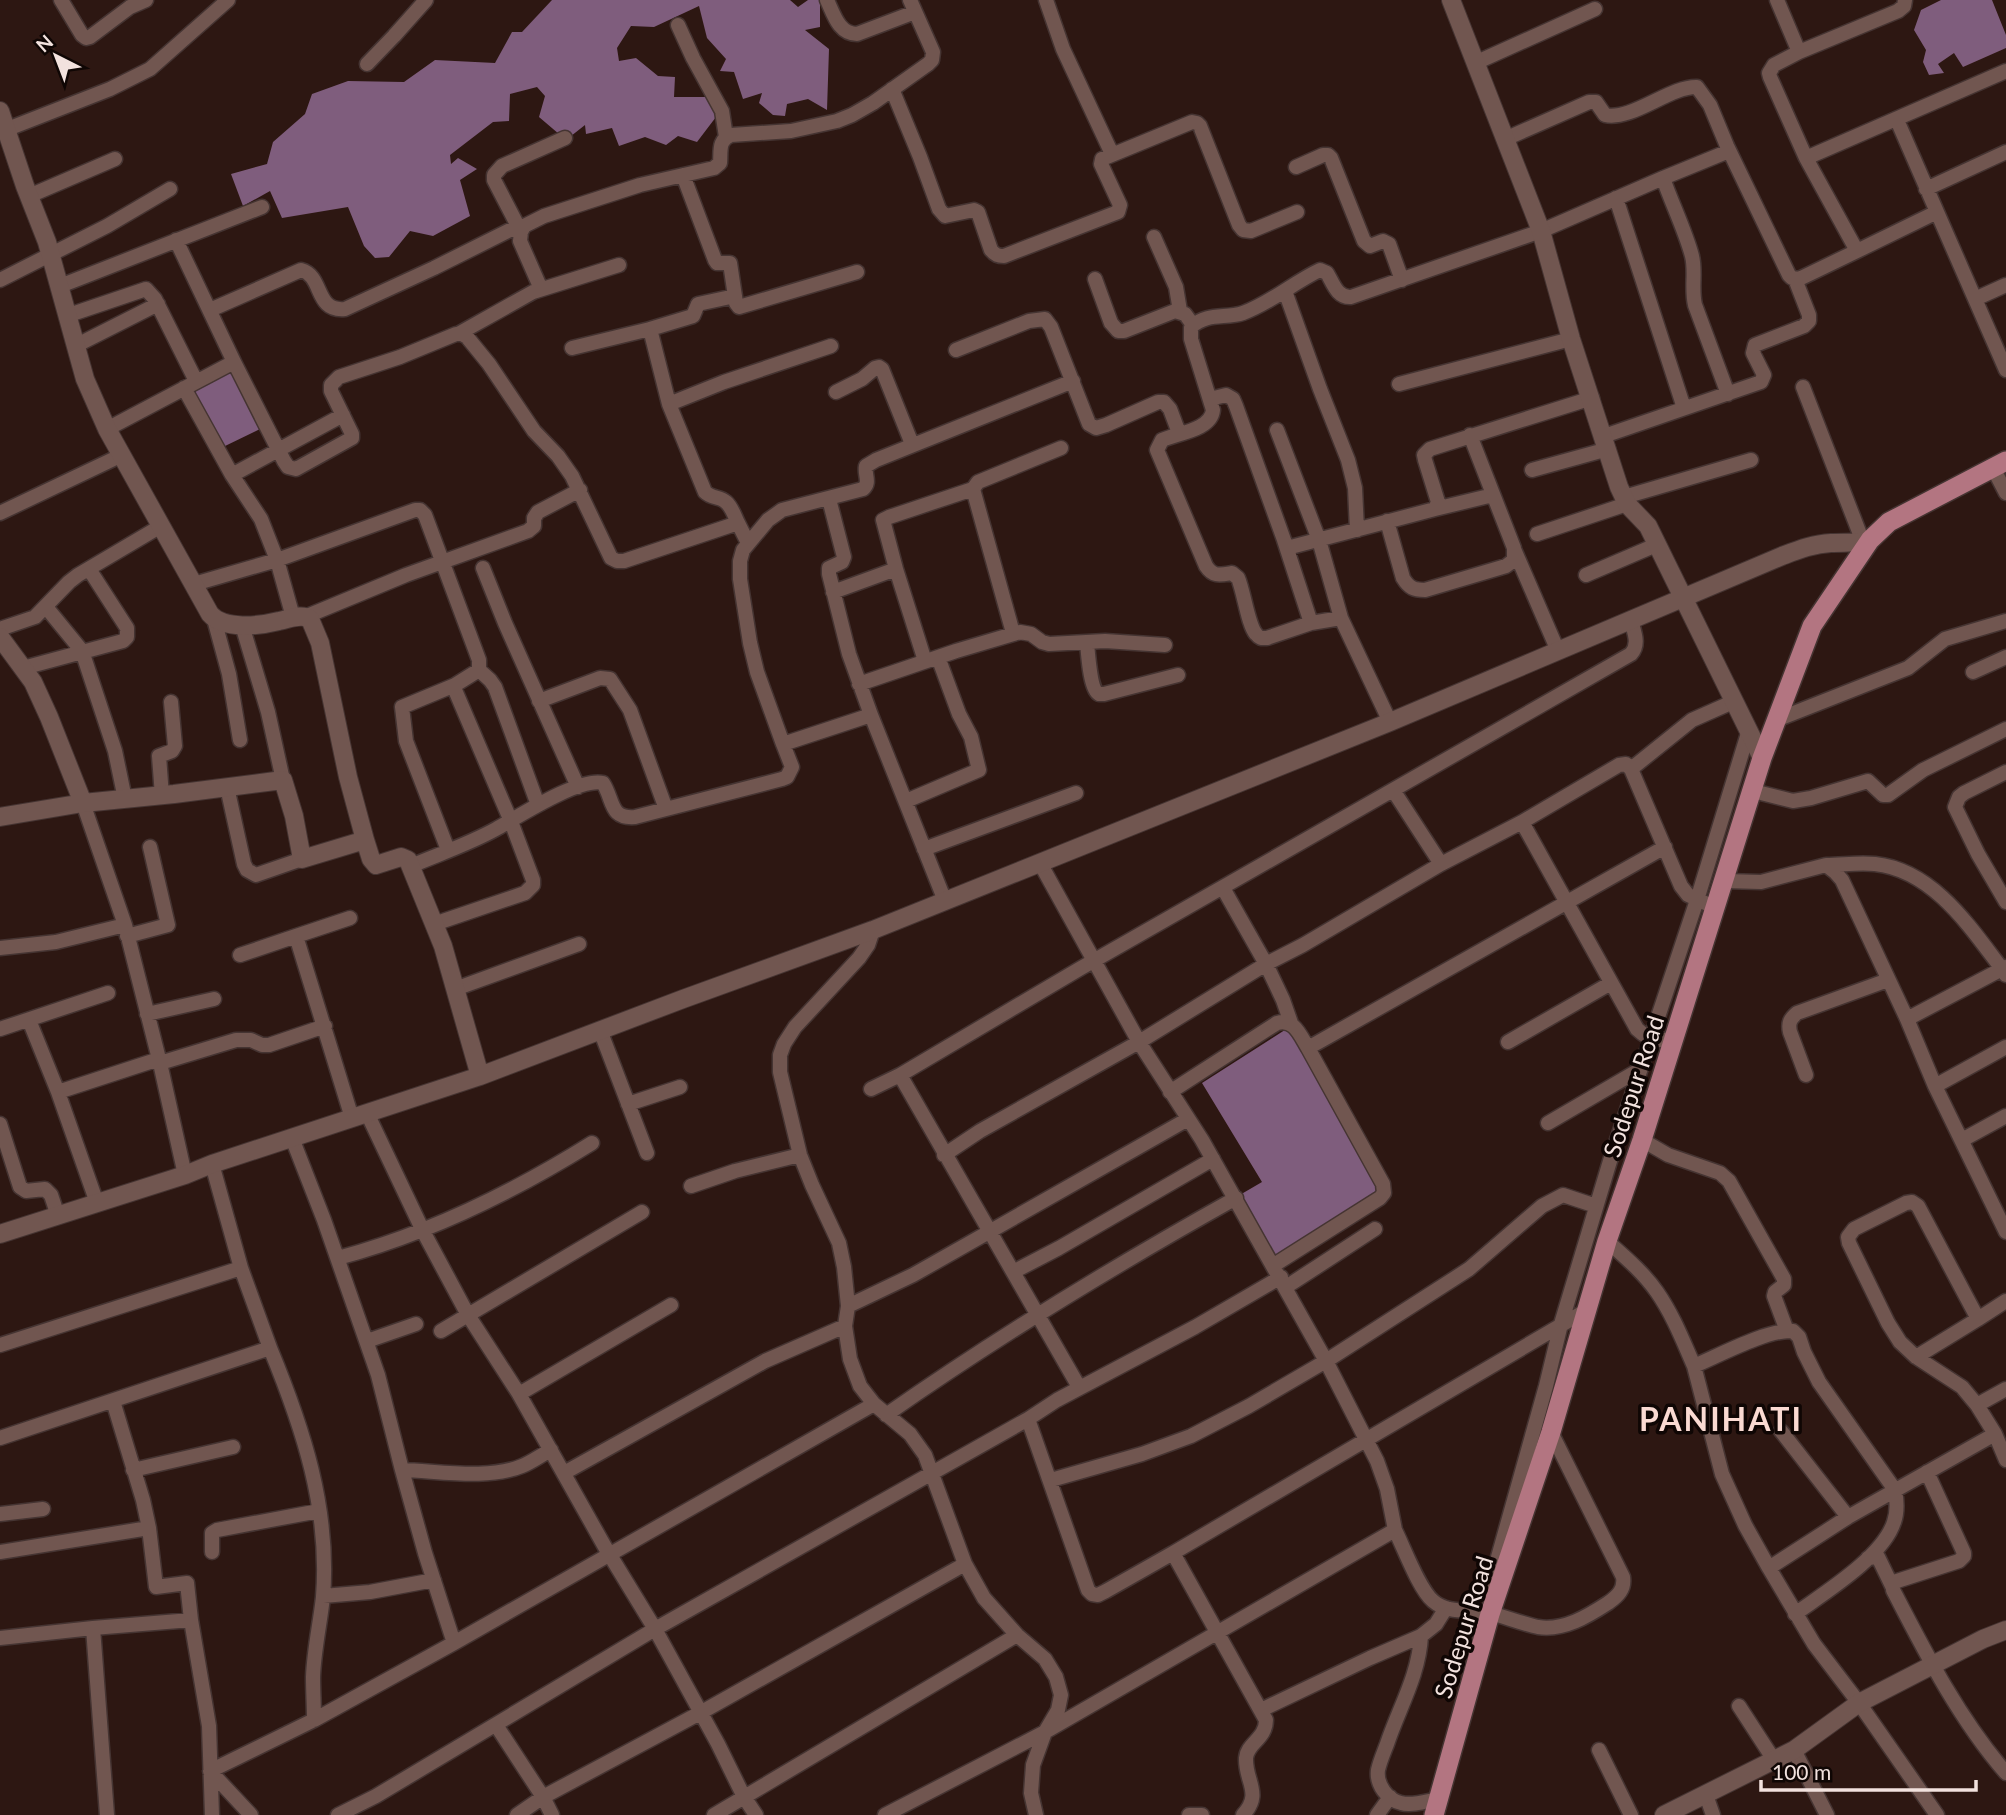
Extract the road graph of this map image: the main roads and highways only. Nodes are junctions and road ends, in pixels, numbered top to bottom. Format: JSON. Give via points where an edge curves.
{"nodes":[{"id":1,"x":2000,"y":464,"type":"edge"},
{"id":2,"x":1436,"y":1807,"type":"edge"}],
"edges":[{"from":1,"to":2,"type":"main road","name":"Sodepur Road","via":[[1889,522],[1866,541],[1812,626],[1762,758],[1550,1432],[1486,1613]]}]}
